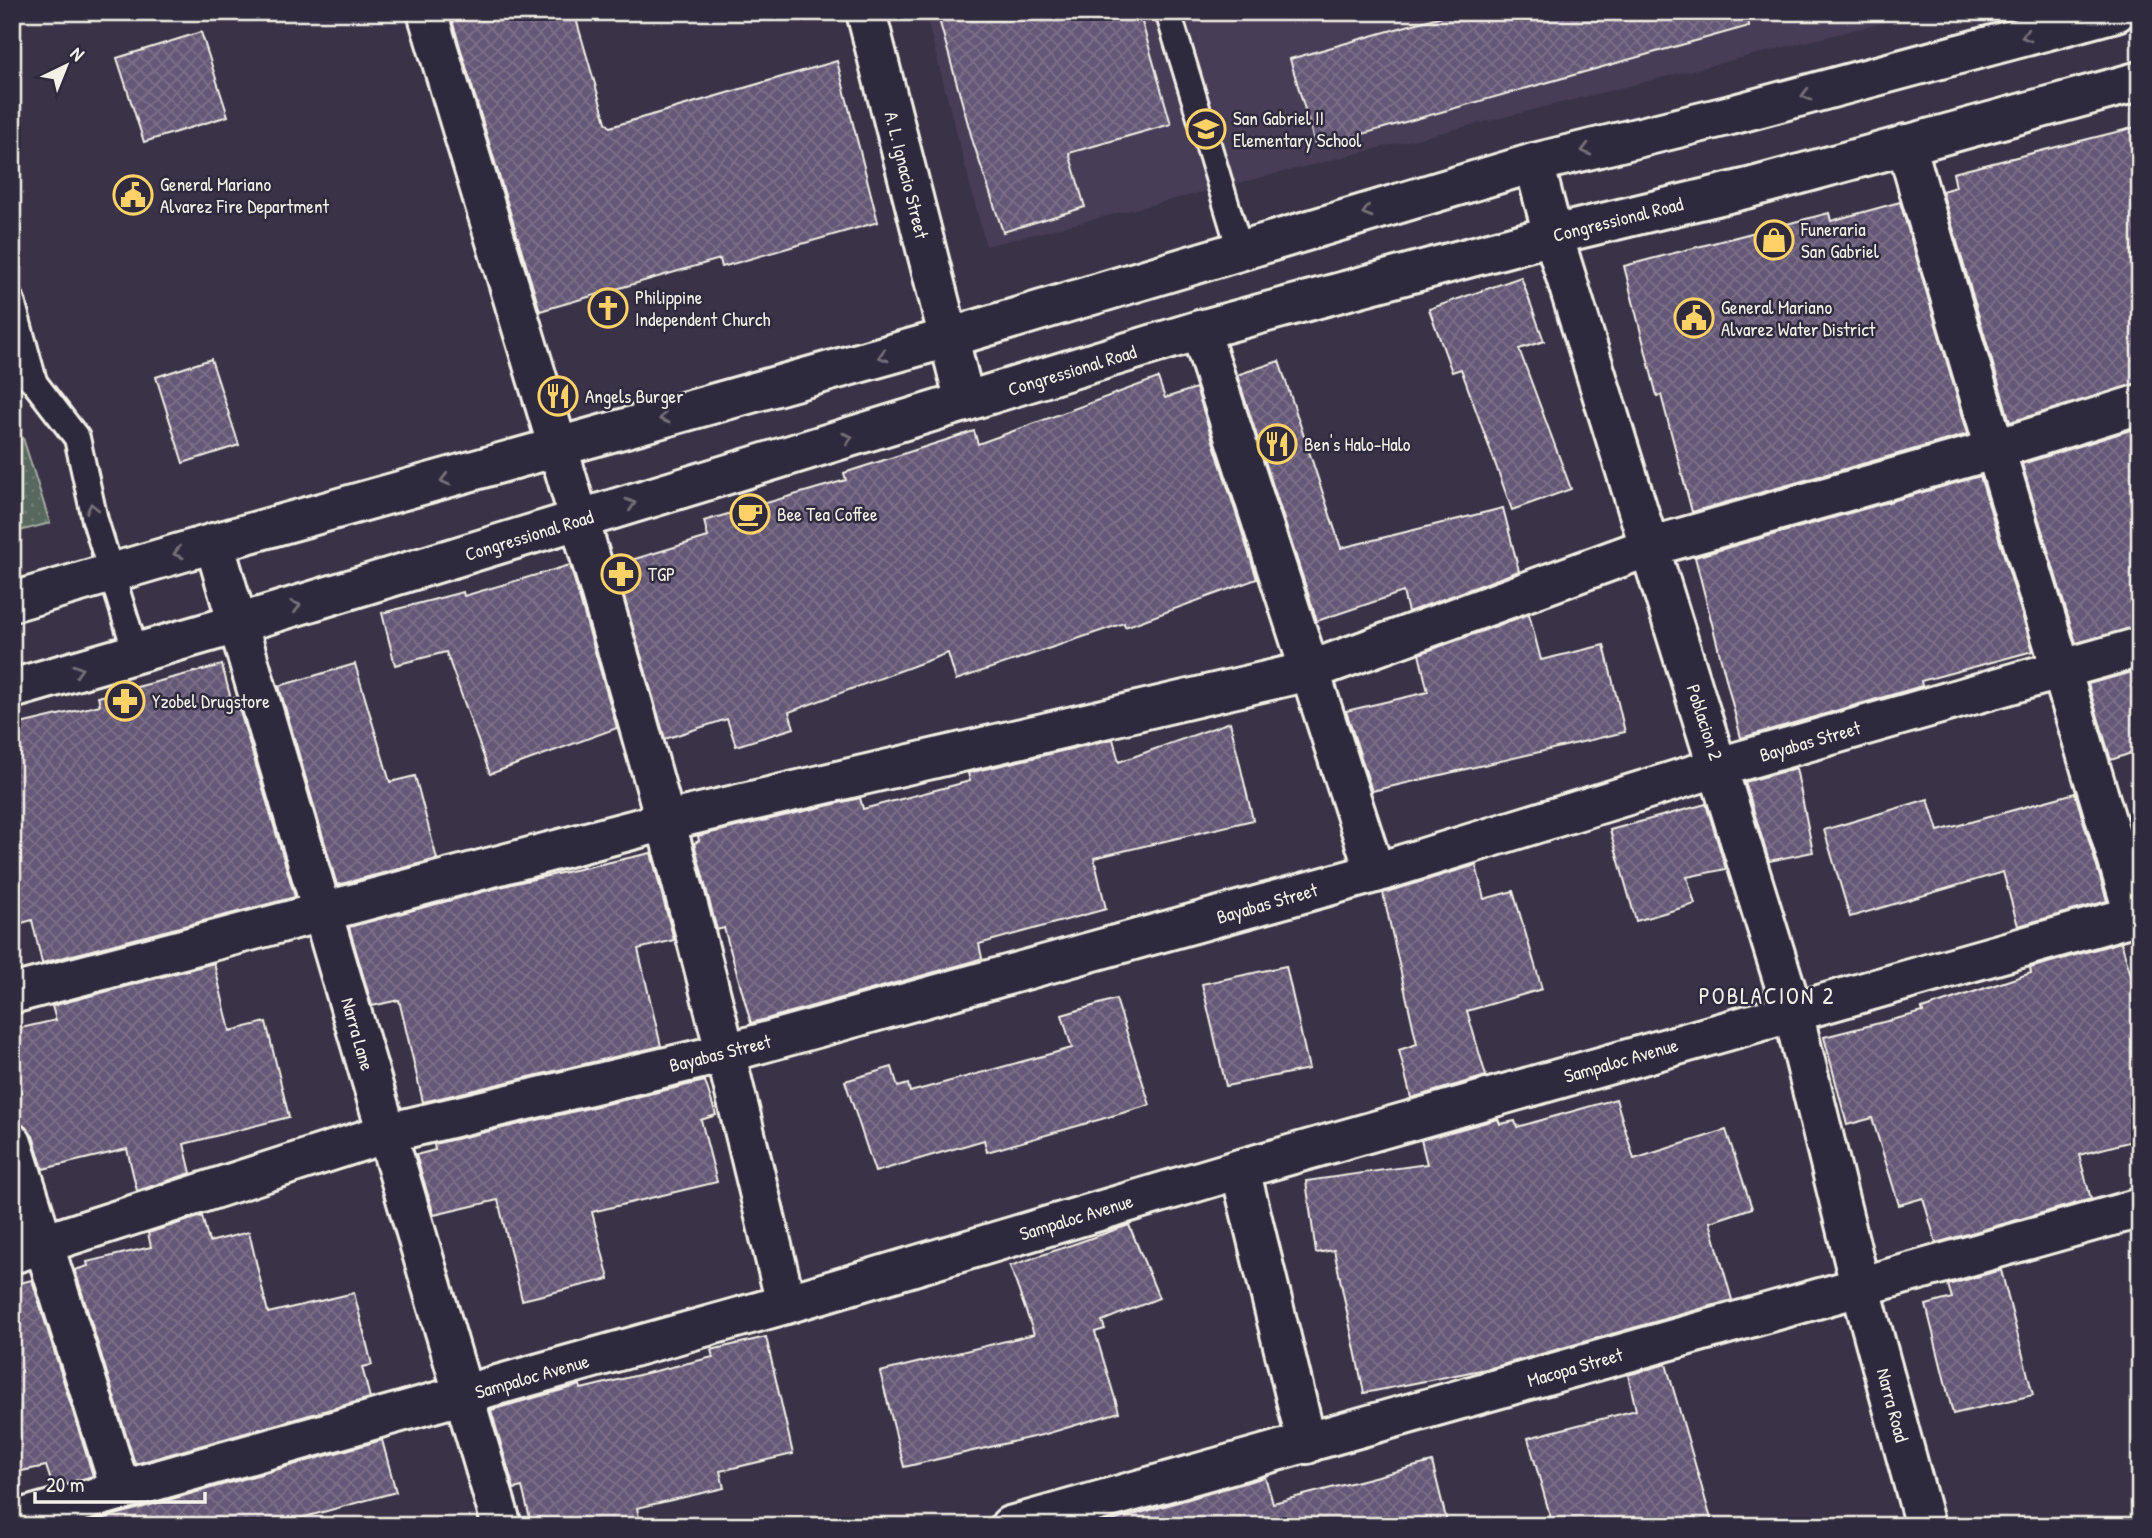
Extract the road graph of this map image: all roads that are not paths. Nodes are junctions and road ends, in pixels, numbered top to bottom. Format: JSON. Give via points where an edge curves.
{"nodes":[{"id":1,"x":427,"y":12,"type":"edge"},
{"id":2,"x":866,"y":12,"type":"edge"},
{"id":3,"x":1168,"y":12,"type":"edge"},
{"id":4,"x":2116,"y":12,"type":"edge"},
{"id":5,"x":2140,"y":81,"type":"edge"},
{"id":6,"x":1906,"y":144,"type":"junction"},
{"id":7,"x":1534,"y":163,"type":"junction"},
{"id":8,"x":1553,"y":235,"type":"junction"},
{"id":9,"x":1240,"y":250,"type":"junction"},
{"id":10,"x":12,"y":301,"type":"edge"},
{"id":11,"x":1200,"y":330,"type":"junction"},
{"id":12,"x":948,"y":338,"type":"junction"},
{"id":13,"x":12,"y":362,"type":"edge"},
{"id":14,"x":34,"y":382,"type":"junction"},
{"id":15,"x":965,"y":402,"type":"junction"},
{"id":16,"x":2140,"y":404,"type":"edge"},
{"id":17,"x":558,"y":449,"type":"junction"},
{"id":18,"x":1993,"y":450,"type":"junction"},
{"id":19,"x":580,"y":519,"type":"junction"},
{"id":20,"x":214,"y":543,"type":"junction"},
{"id":21,"x":1649,"y":547,"type":"junction"},
{"id":22,"x":111,"y":573,"type":"junction"},
{"id":23,"x":12,"y":602,"type":"edge"},
{"id":24,"x":237,"y":624,"type":"junction"},
{"id":25,"x":2140,"y":647,"type":"edge"},
{"id":26,"x":136,"y":653,"type":"junction"},
{"id":27,"x":2063,"y":670,"type":"junction"},
{"id":28,"x":1309,"y":671,"type":"junction"},
{"id":29,"x":12,"y":689,"type":"edge"},
{"id":30,"x":1719,"y":766,"type":"junction"},
{"id":31,"x":666,"y":821,"type":"junction"},
{"id":32,"x":1375,"y":873,"type":"junction"},
{"id":33,"x":323,"y":914,"type":"junction"},
{"id":34,"x":2137,"y":914,"type":"edge"},
{"id":35,"x":12,"y":994,"type":"edge"},
{"id":36,"x":1793,"y":1012,"type":"junction"},
{"id":37,"x":726,"y":1053,"type":"junction"},
{"id":38,"x":387,"y":1133,"type":"junction"},
{"id":39,"x":12,"y":1143,"type":"edge"},
{"id":40,"x":1240,"y":1168,"type":"junction"},
{"id":41,"x":2140,"y":1208,"type":"edge"},
{"id":42,"x":28,"y":1250,"type":"edge"},
{"id":43,"x":1860,"y":1285,"type":"junction"},
{"id":44,"x":786,"y":1304,"type":"junction"},
{"id":45,"x":464,"y":1395,"type":"junction"},
{"id":46,"x":1307,"y":1444,"type":"junction"},
{"id":47,"x":121,"y":1491,"type":"junction"},
{"id":48,"x":12,"y":1521,"type":"edge"},
{"id":49,"x":502,"y":1526,"type":"edge"},
{"id":50,"x":1010,"y":1526,"type":"edge"},
{"id":51,"x":1925,"y":1526,"type":"edge"}],
"edges":[{"from":1,"to":17,"type":"street"},
{"from":2,"to":12,"type":"street","name":"A. L. Ignacio Street"},
{"from":3,"to":9,"type":"lane"},
{"from":4,"to":7,"type":"street","one_way":true},
{"from":5,"to":6,"type":"street","name":"Congressional Road"},
{"from":6,"to":8,"type":"street","name":"Congressional Road"},
{"from":6,"to":18,"type":"street"},
{"from":7,"to":8,"type":"street","name":"Poblacion 2"},
{"from":7,"to":9,"type":"street","one_way":true},
{"from":8,"to":11,"type":"street","name":"Congressional Road"},
{"from":8,"to":21,"type":"street","name":"Poblacion 2"},
{"from":9,"to":12,"type":"street"},
{"from":10,"to":14,"type":"lane"},
{"from":11,"to":15,"type":"street","name":"Congressional Road"},
{"from":11,"to":28,"type":"street"},
{"from":12,"to":15,"type":"street","name":"A. L. Ignacio Street"},
{"from":12,"to":17,"type":"street","one_way":true},
{"from":13,"to":14,"type":"lane"},
{"from":22,"to":14,"type":"lane","one_way":true,"via":[[77,438]]},
{"from":19,"to":15,"type":"street","name":"Congressional Road","one_way":true},
{"from":16,"to":18,"type":"street"},
{"from":17,"to":19,"type":"street"},
{"from":17,"to":20,"type":"street","one_way":true},
{"from":18,"to":21,"type":"street"},
{"from":18,"to":27,"type":"street"},
{"from":24,"to":19,"type":"street","name":"Congressional Road","one_way":true},
{"from":19,"to":31,"type":"street"},
{"from":20,"to":22,"type":"street","one_way":true},
{"from":20,"to":24,"type":"street","name":"Narra Lane"},
{"from":21,"to":28,"type":"street"},
{"from":21,"to":30,"type":"street","name":"Poblacion 2"},
{"from":22,"to":23,"type":"street"},
{"from":22,"to":26,"type":"lane"},
{"from":24,"to":26,"type":"street","name":"Congressional Road"},
{"from":24,"to":33,"type":"street","name":"Narra Lane"},
{"from":25,"to":27,"type":"street","name":"Bayabas Street"},
{"from":29,"to":26,"type":"street","name":"Congressional Road","one_way":true},
{"from":27,"to":30,"type":"street","name":"Bayabas Street"},
{"from":27,"to":34,"type":"street"},
{"from":28,"to":31,"type":"street"},
{"from":28,"to":32,"type":"street"},
{"from":30,"to":32,"type":"street","name":"Bayabas Street"},
{"from":30,"to":36,"type":"street","name":"Poblacion 2"},
{"from":31,"to":33,"type":"street"},
{"from":31,"to":37,"type":"street"},
{"from":32,"to":37,"type":"street","name":"Bayabas Street"},
{"from":33,"to":35,"type":"street"},
{"from":33,"to":38,"type":"street","name":"Narra Lane"},
{"from":34,"to":36,"type":"street","name":"Sampaloc Avenue"},
{"from":36,"to":40,"type":"street","name":"Sampaloc Avenue"},
{"from":36,"to":43,"type":"street","name":"Poblacion 2"},
{"from":37,"to":38,"type":"street","name":"Bayabas Street"},
{"from":37,"to":44,"type":"street"},
{"from":38,"to":42,"type":"street","name":"Bayabas Street"},
{"from":38,"to":45,"type":"street","name":"Narra Lane"},
{"from":39,"to":42,"type":"street"},
{"from":40,"to":44,"type":"street","name":"Sampaloc Avenue"},
{"from":40,"to":46,"type":"street"},
{"from":41,"to":43,"type":"street","name":"Macopa Street"},
{"from":42,"to":47,"type":"street"},
{"from":43,"to":46,"type":"street","name":"Macopa Street"},
{"from":43,"to":51,"type":"street","name":"Narra Road"},
{"from":44,"to":45,"type":"street","name":"Sampaloc Avenue"},
{"from":45,"to":47,"type":"street","name":"Sampaloc Avenue"},
{"from":45,"to":49,"type":"street","name":"Narra Lane"},
{"from":46,"to":50,"type":"street","name":"Macopa Street"},
{"from":47,"to":48,"type":"street","name":"Sampaloc Avenue"}]}
